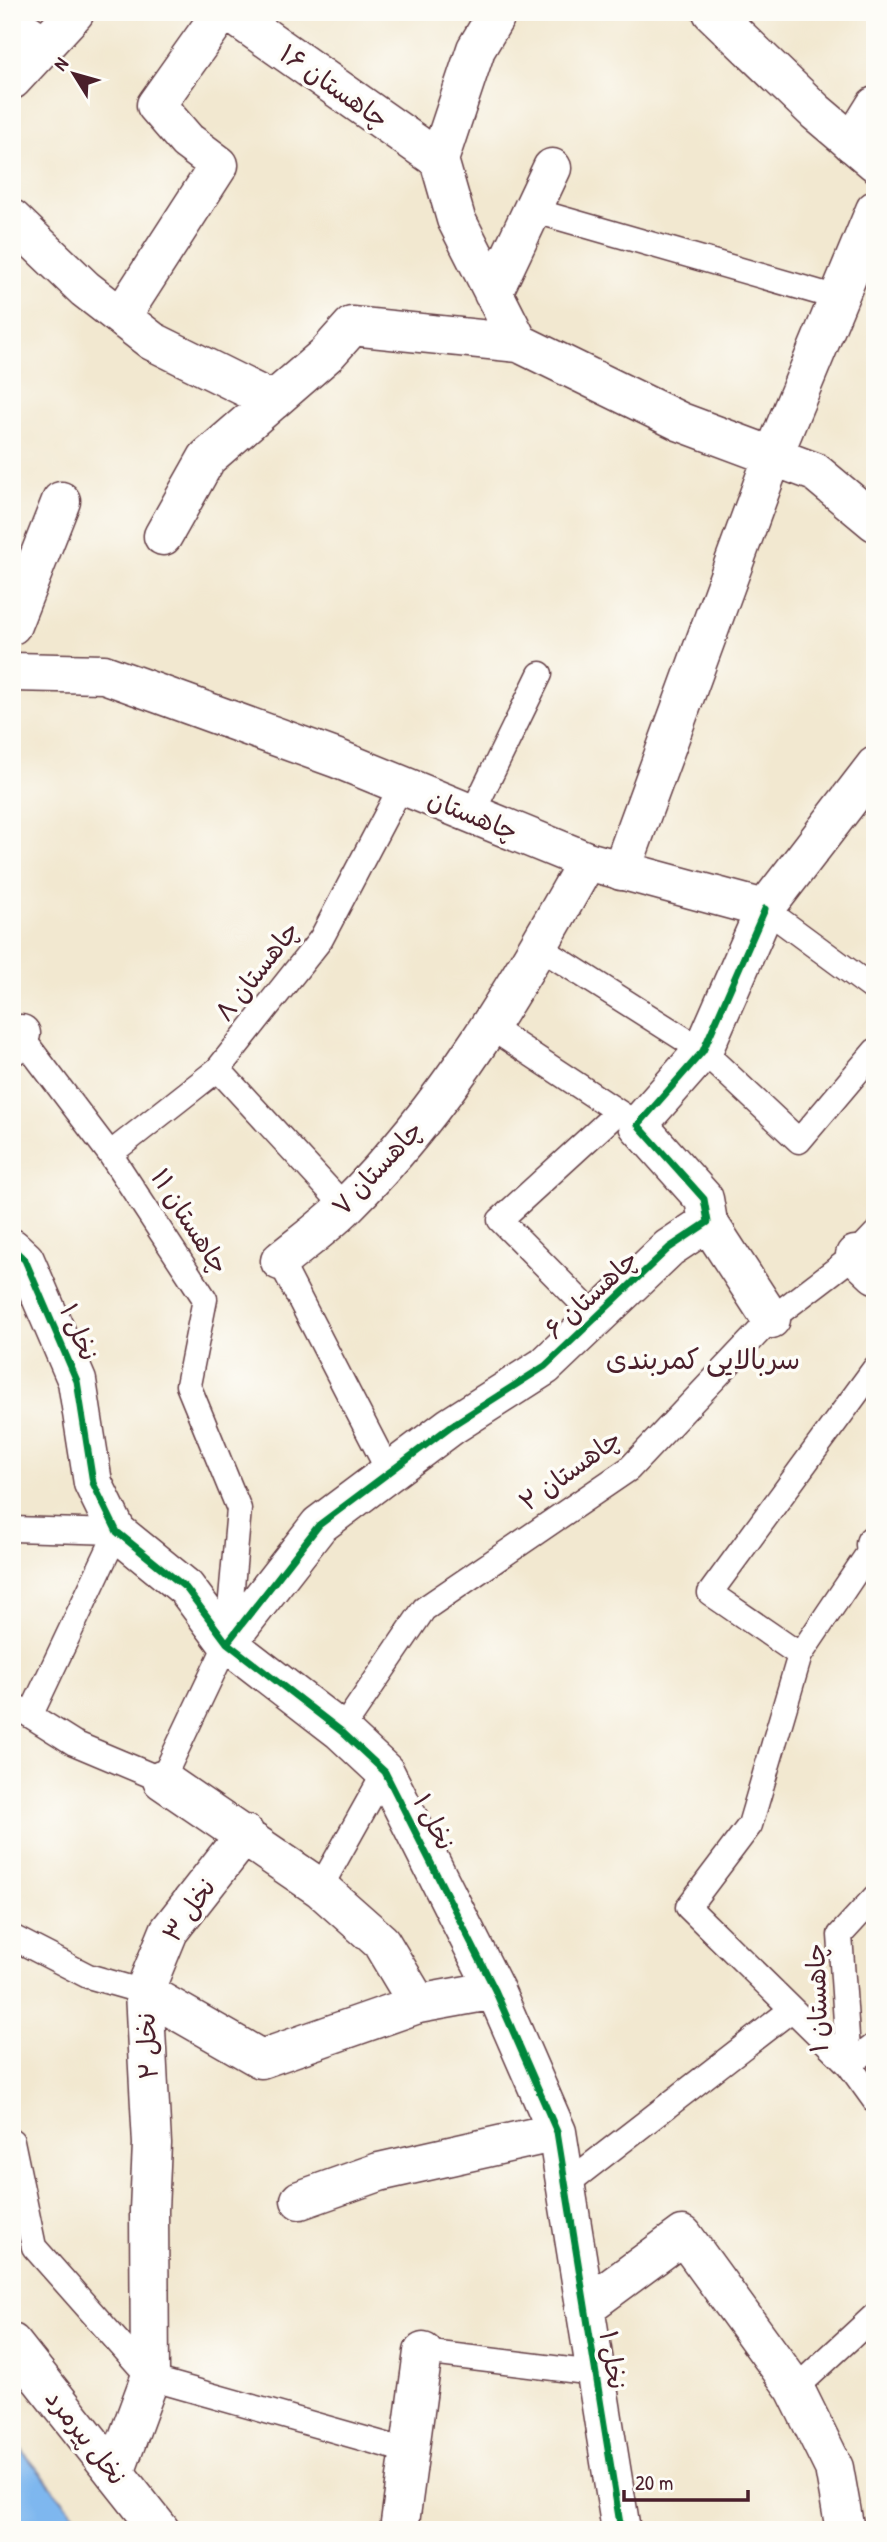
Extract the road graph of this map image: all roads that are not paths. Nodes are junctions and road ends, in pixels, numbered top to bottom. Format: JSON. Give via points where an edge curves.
{"nodes":[{"id":1,"x":75,"y":12,"type":"edge"},
{"id":2,"x":222,"y":12,"type":"edge"},
{"id":3,"x":229,"y":12,"type":"edge"},
{"id":4,"x":498,"y":12,"type":"edge"},
{"id":5,"x":712,"y":12,"type":"edge"},
{"id":6,"x":12,"y":23,"type":"edge"},
{"id":7,"x":45,"y":45,"type":"junction"},
{"id":8,"x":12,"y":80,"type":"edge"},
{"id":9,"x":875,"y":106,"type":"edge"},
{"id":10,"x":863,"y":153,"type":"edge"},
{"id":11,"x":439,"y":160,"type":"junction"},
{"id":12,"x":552,"y":168,"type":"dead end"},
{"id":13,"x":875,"y":210,"type":"edge"},
{"id":14,"x":531,"y":211,"type":"junction"},
{"id":15,"x":12,"y":219,"type":"edge"},
{"id":16,"x":493,"y":293,"type":"junction"},
{"id":17,"x":838,"y":298,"type":"junction"},
{"id":18,"x":121,"y":317,"type":"junction"},
{"id":19,"x":519,"y":343,"type":"junction"},
{"id":20,"x":273,"y":401,"type":"junction"},
{"id":21,"x":773,"y":456,"type":"junction"},
{"id":22,"x":61,"y":501,"type":"dead end"},
{"id":23,"x":875,"y":521,"type":"edge"},
{"id":24,"x":163,"y":536,"type":"dead end"},
{"id":25,"x":12,"y":625,"type":"edge"},
{"id":26,"x":12,"y":672,"type":"edge"},
{"id":27,"x":540,"y":674,"type":"dead end"},
{"id":28,"x":874,"y":770,"type":"edge"},
{"id":29,"x":402,"y":785,"type":"junction"},
{"id":30,"x":472,"y":814,"type":"junction"},
{"id":31,"x":604,"y":866,"type":"junction"},
{"id":32,"x":765,"y":909,"type":"junction"},
{"id":33,"x":539,"y":947,"type":"junction"},
{"id":34,"x":875,"y":990,"type":"edge"},
{"id":35,"x":489,"y":1027,"type":"junction"},
{"id":36,"x":15,"y":1035,"type":"edge"},
{"id":37,"x":703,"y":1051,"type":"junction"},
{"id":38,"x":875,"y":1051,"type":"edge"},
{"id":39,"x":218,"y":1069,"type":"junction"},
{"id":40,"x":628,"y":1119,"type":"junction"},
{"id":41,"x":110,"y":1154,"type":"junction"},
{"id":42,"x":345,"y":1207,"type":"junction"},
{"id":43,"x":708,"y":1222,"type":"junction"},
{"id":44,"x":868,"y":1254,"type":"edge"},
{"id":45,"x":280,"y":1261,"type":"joint"},
{"id":46,"x":17,"y":1263,"type":"edge"},
{"id":47,"x":596,"y":1317,"type":"junction"},
{"id":48,"x":771,"y":1319,"type":"junction"},
{"id":49,"x":875,"y":1368,"type":"edge"},
{"id":50,"x":389,"y":1472,"type":"junction"},
{"id":51,"x":12,"y":1529,"type":"edge"},
{"id":52,"x":117,"y":1532,"type":"junction"},
{"id":53,"x":875,"y":1545,"type":"edge"},
{"id":54,"x":227,"y":1643,"type":"junction"},
{"id":55,"x":800,"y":1655,"type":"junction"},
{"id":56,"x":22,"y":1709,"type":"edge"},
{"id":57,"x":341,"y":1731,"type":"junction"},
{"id":58,"x":385,"y":1772,"type":"junction"},
{"id":59,"x":162,"y":1780,"type":"junction"},
{"id":60,"x":245,"y":1834,"type":"junction"},
{"id":61,"x":320,"y":1888,"type":"junction"},
{"id":62,"x":875,"y":1897,"type":"edge"},
{"id":63,"x":12,"y":1937,"type":"edge"},
{"id":64,"x":495,"y":1990,"type":"junction"},
{"id":65,"x":144,"y":1992,"type":"junction"},
{"id":66,"x":418,"y":2004,"type":"junction"},
{"id":67,"x":791,"y":2010,"type":"junction"},
{"id":68,"x":875,"y":2045,"type":"edge"},
{"id":69,"x":849,"y":2066,"type":"junction"},
{"id":70,"x":875,"y":2101,"type":"edge"},
{"id":71,"x":557,"y":2132,"type":"junction"},
{"id":72,"x":12,"y":2141,"type":"edge"},
{"id":73,"x":564,"y":2186,"type":"junction"},
{"id":74,"x":300,"y":2200,"type":"dead end"},
{"id":75,"x":584,"y":2308,"type":"junction"},
{"id":76,"x":875,"y":2315,"type":"edge"},
{"id":77,"x":12,"y":2343,"type":"edge"},
{"id":78,"x":423,"y":2352,"type":"joint"},
{"id":79,"x":594,"y":2373,"type":"junction"},
{"id":80,"x":150,"y":2378,"type":"junction"},
{"id":81,"x":795,"y":2389,"type":"junction"},
{"id":82,"x":411,"y":2452,"type":"junction"},
{"id":83,"x":115,"y":2473,"type":"junction"},
{"id":84,"x":160,"y":2530,"type":"edge"},
{"id":85,"x":400,"y":2530,"type":"edge"},
{"id":86,"x":621,"y":2530,"type":"edge"},
{"id":87,"x":845,"y":2530,"type":"edge"}],
"edges":[{"from":1,"to":7,"type":"street"},
{"from":2,"to":18,"type":"street","via":[[156,105],[187,141],[219,165]]},
{"from":3,"to":11,"type":"street","name":"چاهستان ۱۶"},
{"from":4,"to":11,"type":"street","via":[[475,48]]},
{"from":5,"to":10,"type":"street"},
{"from":6,"to":7,"type":"street"},
{"from":7,"to":8,"type":"street"},
{"from":9,"to":10,"type":"street"},
{"from":11,"to":16,"type":"street","via":[[456,219]]},
{"from":12,"to":14,"type":"street"},
{"from":13,"to":17,"type":"street","name":"چاهستان ۷"},
{"from":14,"to":16,"type":"street"},
{"from":14,"to":17,"type":"lane"},
{"from":15,"to":18,"type":"street"},
{"from":16,"to":19,"type":"street"},
{"from":17,"to":21,"type":"street","name":"چاهستان ۷"},
{"from":18,"to":20,"type":"street","via":[[152,341]]},
{"from":19,"to":20,"type":"street","via":[[352,326]]},
{"from":19,"to":21,"type":"street","via":[[681,422]]},
{"from":20,"to":24,"type":"street","via":[[207,458]]},
{"from":21,"to":23,"type":"street","via":[[815,472]]},
{"from":21,"to":31,"type":"street","name":"چاهستان ۷"},
{"from":22,"to":25,"type":"street"},
{"from":26,"to":29,"type":"street","name":"چاهستان","via":[[104,674]]},
{"from":27,"to":30,"type":"lane"},
{"from":28,"to":32,"type":"street"},
{"from":29,"to":30,"type":"street","name":"چاهستان"},
{"from":29,"to":39,"type":"lane","name":"چاهستان ۸","via":[[321,939]]},
{"from":30,"to":31,"type":"street","name":"چاهستان"},
{"from":31,"to":32,"type":"street","name":"چاهستان"},
{"from":31,"to":33,"type":"street","name":"چاهستان ۷"},
{"from":32,"to":34,"type":"lane"},
{"from":32,"to":37,"type":"street"},
{"from":33,"to":35,"type":"street","name":"چاهستان ۷"},
{"from":33,"to":37,"type":"lane"},
{"from":35,"to":40,"type":"lane"},
{"from":35,"to":42,"type":"street","name":"چاهستان ۷","via":[[444,1094]]},
{"from":36,"to":41,"type":"lane","name":"چاهستان ۱۱"},
{"from":37,"to":38,"type":"lane","via":[[799,1141]]},
{"from":37,"to":40,"type":"street"},
{"from":39,"to":41,"type":"lane","name":"چاهستان ۸"},
{"from":39,"to":42,"type":"lane"},
{"from":40,"to":43,"type":"street","via":[[704,1199]]},
{"from":40,"to":47,"type":"lane","via":[[500,1220]]},
{"from":41,"to":54,"type":"lane","name":"چاهستان ۱۱","via":[[205,1299],[188,1385],[239,1510]]},
{"from":42,"to":45,"type":"street","name":"چاهستان ۷"},
{"from":43,"to":47,"type":"street","name":"چاهستان ۶","via":[[669,1248]]},
{"from":43,"to":48,"type":"street"},
{"from":44,"to":48,"type":"lane","name":"چاهستان ۲"},
{"from":45,"to":50,"type":"lane","name":"چاهستان ۷"},
{"from":46,"to":52,"type":"street","name":"نخل ۱","via":[[77,1381],[93,1483]]},
{"from":47,"to":50,"type":"street","name":"چاهستان ۶","via":[[545,1366]]},
{"from":48,"to":57,"type":"lane","name":"چاهستان ۲","via":[[629,1469],[424,1609]]},
{"from":49,"to":55,"type":"lane","via":[[710,1593]]},
{"from":50,"to":54,"type":"street","name":"چاهستان ۶","via":[[319,1525]]},
{"from":51,"to":52,"type":"lane"},
{"from":52,"to":54,"type":"street","name":"نخل ۱","via":[[186,1588]]},
{"from":52,"to":56,"type":"lane"},
{"from":53,"to":55,"type":"lane"},
{"from":54,"to":57,"type":"street","name":"نخل ۱"},
{"from":54,"to":59,"type":"lane"},
{"from":55,"to":67,"type":"lane","via":[[750,1825],[688,1907]]},
{"from":56,"to":59,"type":"lane","via":[[74,1743]]},
{"from":57,"to":58,"type":"street","name":"نخل ۱"},
{"from":58,"to":61,"type":"lane"},
{"from":58,"to":64,"type":"street","name":"نخل ۱"},
{"from":59,"to":60,"type":"street"},
{"from":60,"to":61,"type":"street"},
{"from":60,"to":65,"type":"street","name":"نخل ۳","via":[[169,1931]]},
{"from":61,"to":66,"type":"street","via":[[381,1942]]},
{"from":62,"to":69,"type":"lane","name":"چاهستان ۱","via":[[840,1936]]},
{"from":63,"to":65,"type":"lane","via":[[88,1976]]},
{"from":64,"to":66,"type":"street","name":"نخل ۲"},
{"from":64,"to":71,"type":"street","name":"نخل ۱"},
{"from":65,"to":66,"type":"street","name":"نخل ۲","via":[[261,2059]]},
{"from":65,"to":80,"type":"street","name":"نخل ۲","via":[[152,2144]]},
{"from":67,"to":69,"type":"lane"},
{"from":67,"to":73,"type":"lane"},
{"from":68,"to":69,"type":"lane"},
{"from":69,"to":70,"type":"lane","name":"چاهستان ۱"},
{"from":71,"to":73,"type":"street","name":"نخل ۱"},
{"from":71,"to":74,"type":"street","via":[[379,2172]]},
{"from":72,"to":80,"type":"lane","via":[[34,2247]]},
{"from":73,"to":75,"type":"street","name":"نخل ۱"},
{"from":75,"to":79,"type":"street","name":"نخل ۱"},
{"from":75,"to":81,"type":"street","via":[[683,2235]]},
{"from":76,"to":81,"type":"lane"},
{"from":77,"to":83,"type":"street","name":"نخل پیرمرد"},
{"from":78,"to":79,"type":"lane"},
{"from":78,"to":82,"type":"street"},
{"from":79,"to":86,"type":"street","name":"نخل ۱"},
{"from":80,"to":82,"type":"lane"},
{"from":80,"to":83,"type":"street","name":"نخل ۲"},
{"from":81,"to":87,"type":"street","via":[[834,2468]]},
{"from":82,"to":85,"type":"street"},
{"from":83,"to":84,"type":"street","name":"نخل پیرمرد"}]}
